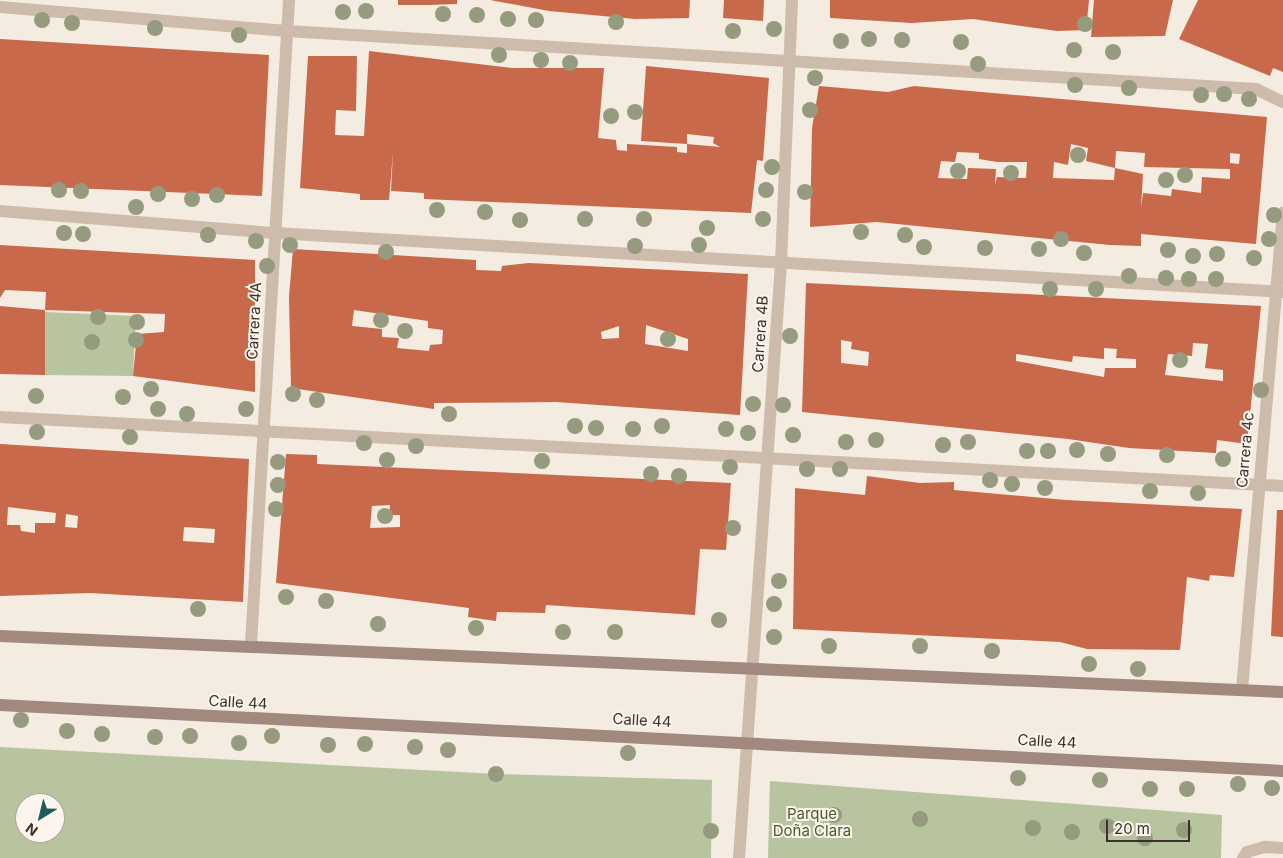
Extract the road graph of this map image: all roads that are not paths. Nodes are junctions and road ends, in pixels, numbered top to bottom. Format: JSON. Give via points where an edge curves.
{"nodes":[{"id":1,"x":289,"y":0,"type":"edge"},
{"id":2,"x":792,"y":0,"type":"edge"},
{"id":3,"x":0,"y":8,"type":"edge"},
{"id":4,"x":287,"y":31,"type":"junction"},
{"id":5,"x":788,"y":59,"type":"junction"},
{"id":6,"x":1283,"y":102,"type":"edge"},
{"id":7,"x":0,"y":211,"type":"edge"},
{"id":8,"x":1283,"y":213,"type":"edge"},
{"id":9,"x":275,"y":233,"type":"junction"},
{"id":10,"x":781,"y":263,"type":"junction"},
{"id":11,"x":1280,"y":292,"type":"edge"},
{"id":12,"x":0,"y":417,"type":"edge"},
{"id":13,"x":264,"y":433,"type":"junction"},
{"id":14,"x":768,"y":460,"type":"junction"},
{"id":15,"x":1257,"y":484,"type":"junction"},
{"id":16,"x":1283,"y":486,"type":"edge"},
{"id":17,"x":0,"y":636,"type":"edge"},
{"id":18,"x":251,"y":644,"type":"junction"},
{"id":19,"x":750,"y":669,"type":"junction"},
{"id":20,"x":1242,"y":690,"type":"junction"},
{"id":21,"x":1283,"y":692,"type":"edge"},
{"id":22,"x":0,"y":705,"type":"edge"},
{"id":23,"x":745,"y":741,"type":"junction"},
{"id":24,"x":1283,"y":771,"type":"edge"},
{"id":25,"x":1283,"y":848,"type":"edge"},
{"id":26,"x":1245,"y":855,"type":"edge"},
{"id":27,"x":738,"y":858,"type":"edge"}],
"edges":[{"from":1,"to":4,"type":"street","name":"Carrera 4A"},
{"from":2,"to":5,"type":"street","name":"Carrera 4B"},
{"from":3,"to":4,"type":"street"},
{"from":4,"to":5,"type":"street"},
{"from":4,"to":9,"type":"street","name":"Carrera 4A"},
{"from":5,"to":6,"type":"street","via":[[1256,89]]},
{"from":5,"to":10,"type":"street","name":"Carrera 4B"},
{"from":7,"to":9,"type":"street"},
{"from":8,"to":11,"type":"street","name":"Carrera 4c"},
{"from":9,"to":10,"type":"street"},
{"from":9,"to":13,"type":"street","name":"Carrera 4A"},
{"from":10,"to":11,"type":"street"},
{"from":10,"to":14,"type":"street","name":"Carrera 4B"},
{"from":11,"to":15,"type":"street","name":"Carrera 4c"},
{"from":12,"to":13,"type":"street"},
{"from":13,"to":14,"type":"street"},
{"from":13,"to":18,"type":"street","name":"Carrera 4A"},
{"from":14,"to":15,"type":"street"},
{"from":14,"to":19,"type":"street","name":"Carrera 4B"},
{"from":15,"to":16,"type":"street"},
{"from":15,"to":20,"type":"street","name":"Carrera 4c"},
{"from":17,"to":18,"type":"main road"},
{"from":18,"to":19,"type":"main road"},
{"from":19,"to":20,"type":"main road"},
{"from":19,"to":23,"type":"street","name":"Carrera 4B"},
{"from":20,"to":21,"type":"main road"},
{"from":22,"to":23,"type":"main road","name":"Calle 44"},
{"from":23,"to":24,"type":"main road","name":"Calle 44"},
{"from":23,"to":27,"type":"street","name":"Carrera 4B"},
{"from":25,"to":26,"type":"street"}]}
